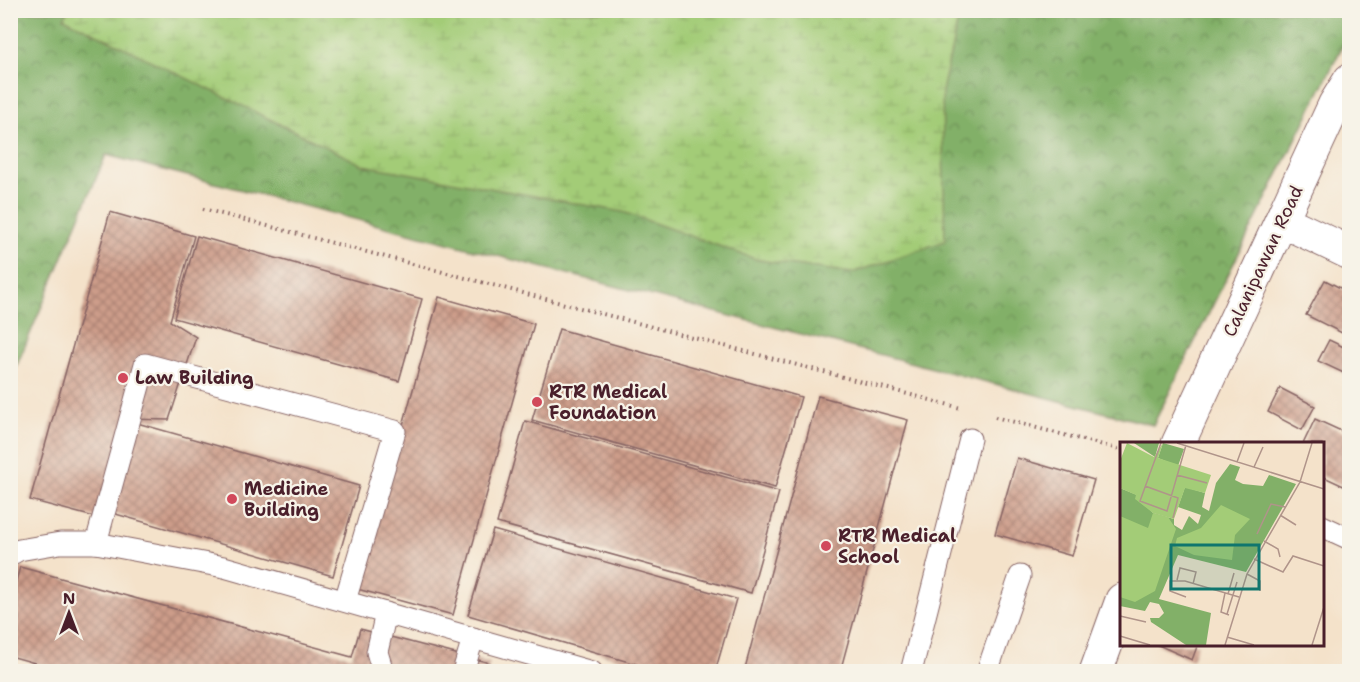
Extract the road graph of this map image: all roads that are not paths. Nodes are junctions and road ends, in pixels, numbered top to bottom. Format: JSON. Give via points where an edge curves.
{"nodes":[{"id":1,"x":1350,"y":80,"type":"edge"},
{"id":2,"x":1282,"y":220,"type":"junction"},
{"id":3,"x":1350,"y":253,"type":"edge"},
{"id":4,"x":970,"y":439,"type":"dead end"},
{"id":5,"x":1179,"y":442,"type":"edge"},
{"id":6,"x":1324,"y":526,"type":"edge"},
{"id":7,"x":1350,"y":539,"type":"edge"},
{"id":8,"x":96,"y":543,"type":"junction"},
{"id":9,"x":10,"y":555,"type":"edge"},
{"id":10,"x":1020,"y":576,"type":"dead end"},
{"id":11,"x":345,"y":602,"type":"junction"},
{"id":12,"x":1120,"y":606,"type":"edge"},
{"id":13,"x":386,"y":613,"type":"junction"},
{"id":14,"x":473,"y":638,"type":"junction"},
{"id":15,"x":383,"y":672,"type":"edge"},
{"id":16,"x":463,"y":672,"type":"edge"},
{"id":17,"x":592,"y":672,"type":"edge"},
{"id":18,"x":911,"y":672,"type":"edge"},
{"id":19,"x":987,"y":672,"type":"edge"},
{"id":20,"x":1096,"y":672,"type":"edge"}],
"edges":[{"from":1,"to":2,"type":"street","name":"Calanipawan Road","via":[[1335,104]]},
{"from":2,"to":3,"type":"street"},
{"from":2,"to":5,"type":"street","name":"Calanipawan Road"},
{"from":4,"to":18,"type":"lane"},
{"from":6,"to":7,"type":"lane"},
{"from":8,"to":9,"type":"lane","via":[[60,543]]},
{"from":8,"to":11,"type":"lane","via":[[224,567]]},
{"from":8,"to":11,"type":"lane","via":[[145,364],[395,430]]},
{"from":10,"to":19,"type":"lane"},
{"from":11,"to":13,"type":"lane"},
{"from":12,"to":20,"type":"street"},
{"from":13,"to":14,"type":"lane"},
{"from":13,"to":15,"type":"lane","via":[[377,652]]},
{"from":14,"to":16,"type":"lane"},
{"from":14,"to":17,"type":"lane"}]}
